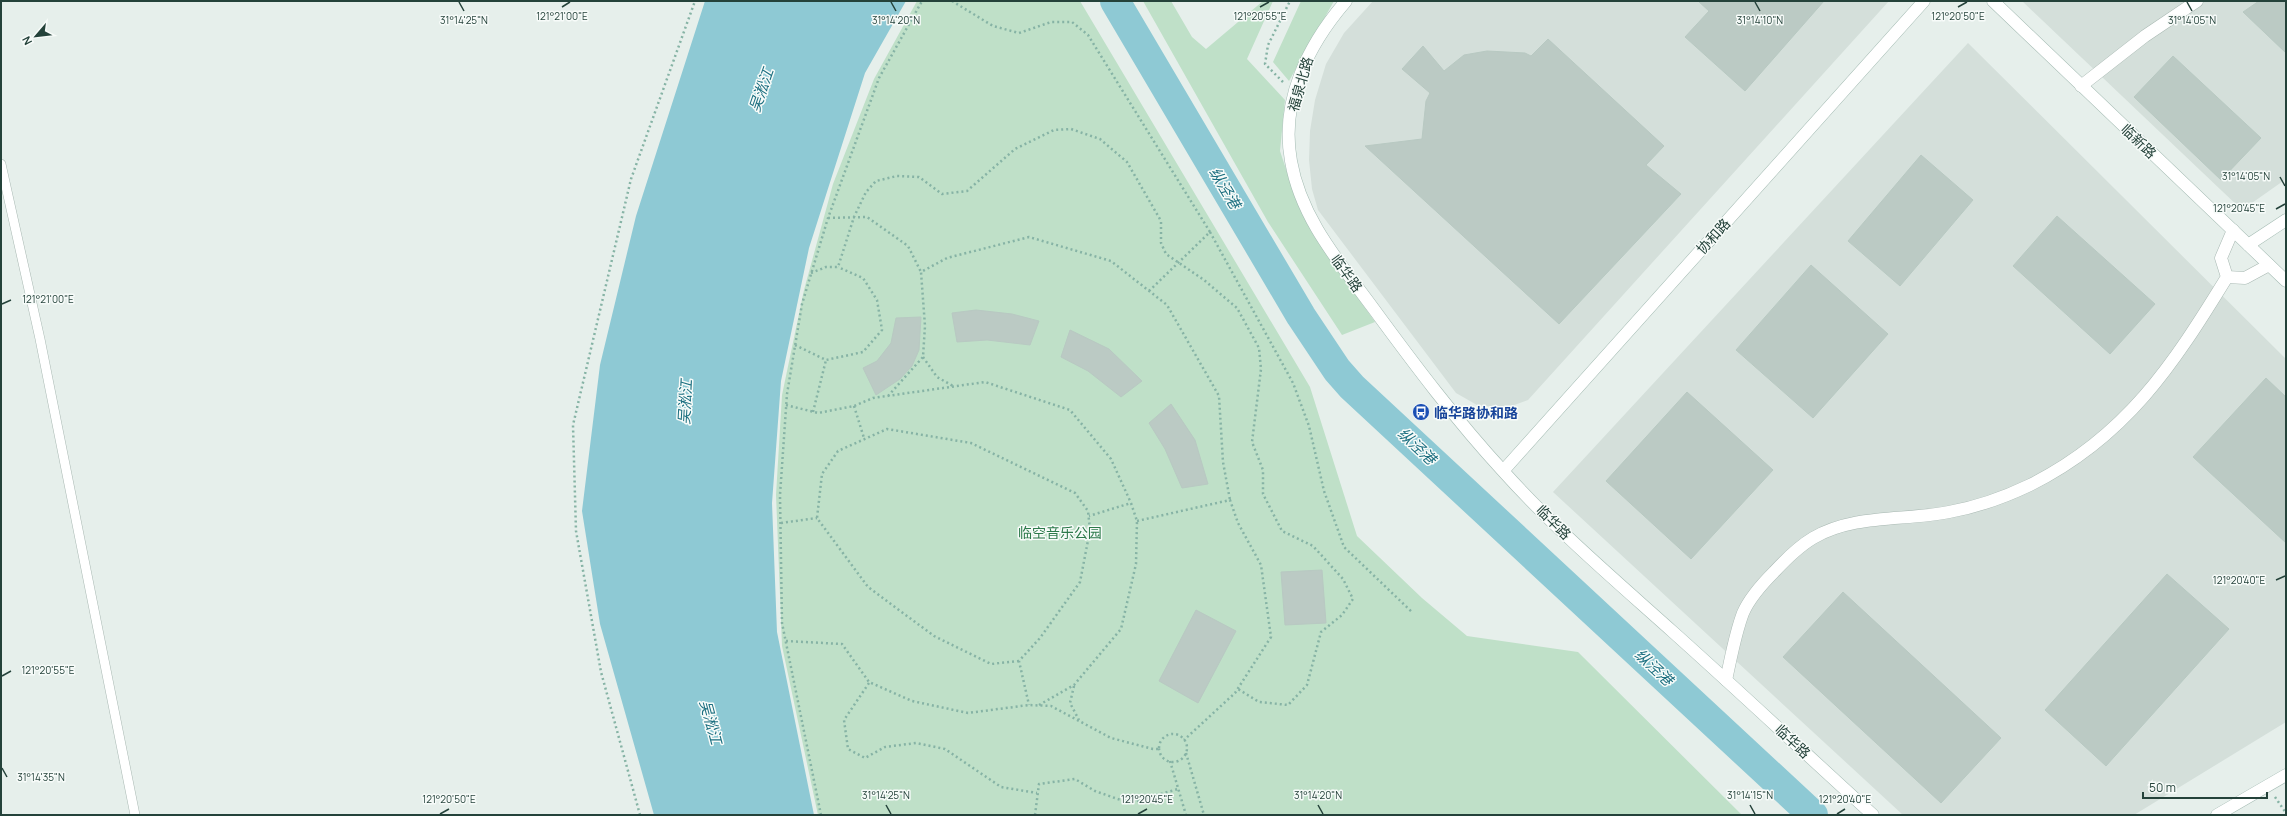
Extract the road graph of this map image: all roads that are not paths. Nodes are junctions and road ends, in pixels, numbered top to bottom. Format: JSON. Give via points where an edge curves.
{"nodes":[{"id":1,"x":1346,"y":1,"type":"edge"},
{"id":2,"x":1924,"y":1,"type":"edge"},
{"id":3,"x":1993,"y":1,"type":"edge"},
{"id":4,"x":2197,"y":1,"type":"edge"},
{"id":5,"x":2081,"y":86,"type":"junction"},
{"id":6,"x":1,"y":164,"type":"edge"},
{"id":7,"x":1295,"y":178,"type":"joint"},
{"id":8,"x":2286,"y":220,"type":"edge"},
{"id":9,"x":2232,"y":230,"type":"junction"},
{"id":10,"x":2248,"y":245,"type":"junction"},
{"id":11,"x":2269,"y":265,"type":"junction"},
{"id":12,"x":2227,"y":276,"type":"junction"},
{"id":13,"x":2286,"y":281,"type":"edge"},
{"id":14,"x":1503,"y":471,"type":"junction"},
{"id":15,"x":1726,"y":680,"type":"junction"},
{"id":16,"x":2286,"y":775,"type":"edge"},
{"id":17,"x":135,"y":815,"type":"edge"},
{"id":18,"x":1873,"y":815,"type":"edge"},
{"id":19,"x":2217,"y":815,"type":"edge"}],
"edges":[{"from":1,"to":7,"type":"street","name":"福泉北路","via":[[1310,49],[1295,93],[1289,132]]},
{"from":2,"to":14,"type":"street","name":"协和路"},
{"from":3,"to":5,"type":"street","name":"临新路"},
{"from":4,"to":5,"type":"street","via":[[2145,36]]},
{"from":5,"to":9,"type":"street","name":"临新路"},
{"from":6,"to":17,"type":"lane","via":[[40,339]]},
{"from":7,"to":14,"type":"street","name":"临华路","via":[[1308,214],[1332,252],[1415,365]]},
{"from":8,"to":10,"type":"street"},
{"from":9,"to":10,"type":"street","name":"临新路"},
{"from":9,"to":12,"type":"street","via":[[2221,258]]},
{"from":10,"to":11,"type":"street","name":"临新路"},
{"from":11,"to":12,"type":"street","via":[[2245,278]]},
{"from":11,"to":13,"type":"street","name":"临新路"},
{"from":12,"to":15,"type":"street","via":[[2188,341],[2137,406],[2099,442],[2065,466],[1986,503],[1948,512],[1874,519],[1838,528],[1814,538],[1792,554],[1756,590],[1743,612]]},
{"from":14,"to":15,"type":"street","name":"临华路","via":[[1582,550]]},
{"from":15,"to":18,"type":"street","name":"临华路"},
{"from":16,"to":19,"type":"street"}]}
